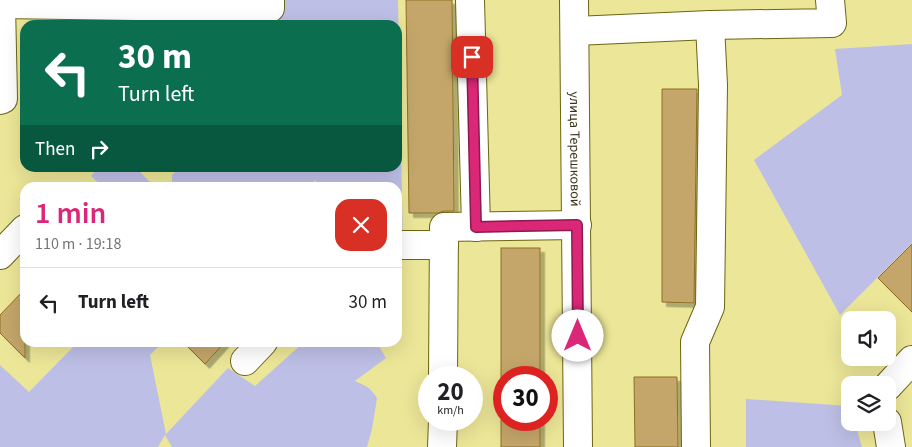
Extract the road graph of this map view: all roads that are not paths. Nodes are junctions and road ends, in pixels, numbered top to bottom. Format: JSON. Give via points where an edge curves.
{"nodes":[{"id":1,"x":270,"y":0,"type":"edge"},
{"id":2,"x":470,"y":0,"type":"edge"},
{"id":3,"x":574,"y":0,"type":"edge"},
{"id":4,"x":830,"y":0,"type":"edge"},
{"id":5,"x":1,"y":4,"type":"edge"},
{"id":6,"x":710,"y":25,"type":"junction"},
{"id":7,"x":575,"y":31,"type":"junction"},
{"id":8,"x":0,"y":100,"type":"edge"},
{"id":9,"x":577,"y":225,"type":"junction"},
{"id":10,"x":476,"y":227,"type":"junction"},
{"id":11,"x":20,"y":234,"type":"edge"},
{"id":12,"x":402,"y":245,"type":"edge"},
{"id":13,"x":444,"y":245,"type":"junction"},
{"id":14,"x":0,"y":255,"type":"edge"},
{"id":15,"x":912,"y":360,"type":"edge"},
{"id":16,"x":443,"y":366,"type":"edge"},
{"id":17,"x":896,"y":377,"type":"edge"},
{"id":18,"x":442,"y":431,"type":"edge"},
{"id":19,"x":888,"y":431,"type":"edge"},
{"id":20,"x":442,"y":447,"type":"edge"},
{"id":21,"x":578,"y":447,"type":"edge"},
{"id":22,"x":696,"y":447,"type":"edge"},
{"id":23,"x":891,"y":447,"type":"edge"}],
"edges":[{"from":1,"to":5,"type":"street","via":[[270,8]]},
{"from":2,"to":10,"type":"street"},
{"from":3,"to":7,"type":"street","name":"улица Терешковой"},
{"from":4,"to":6,"type":"street","via":[[832,23]]},
{"from":5,"to":8,"type":"street","via":[[3,99]]},
{"from":6,"to":7,"type":"street"},
{"from":6,"to":22,"type":"street","via":[[713,85],[710,307],[695,342]]},
{"from":7,"to":9,"type":"street","name":"улица Терешковой"},
{"from":9,"to":10,"type":"street"},
{"from":9,"to":21,"type":"street","name":"улица Терешковой"},
{"from":10,"to":13,"type":"street","via":[[444,227]]},
{"from":11,"to":14,"type":"street"},
{"from":12,"to":13,"type":"street"},
{"from":13,"to":16,"type":"street"},
{"from":15,"to":17,"type":"street"},
{"from":18,"to":20,"type":"street"},
{"from":19,"to":23,"type":"street"}]}
